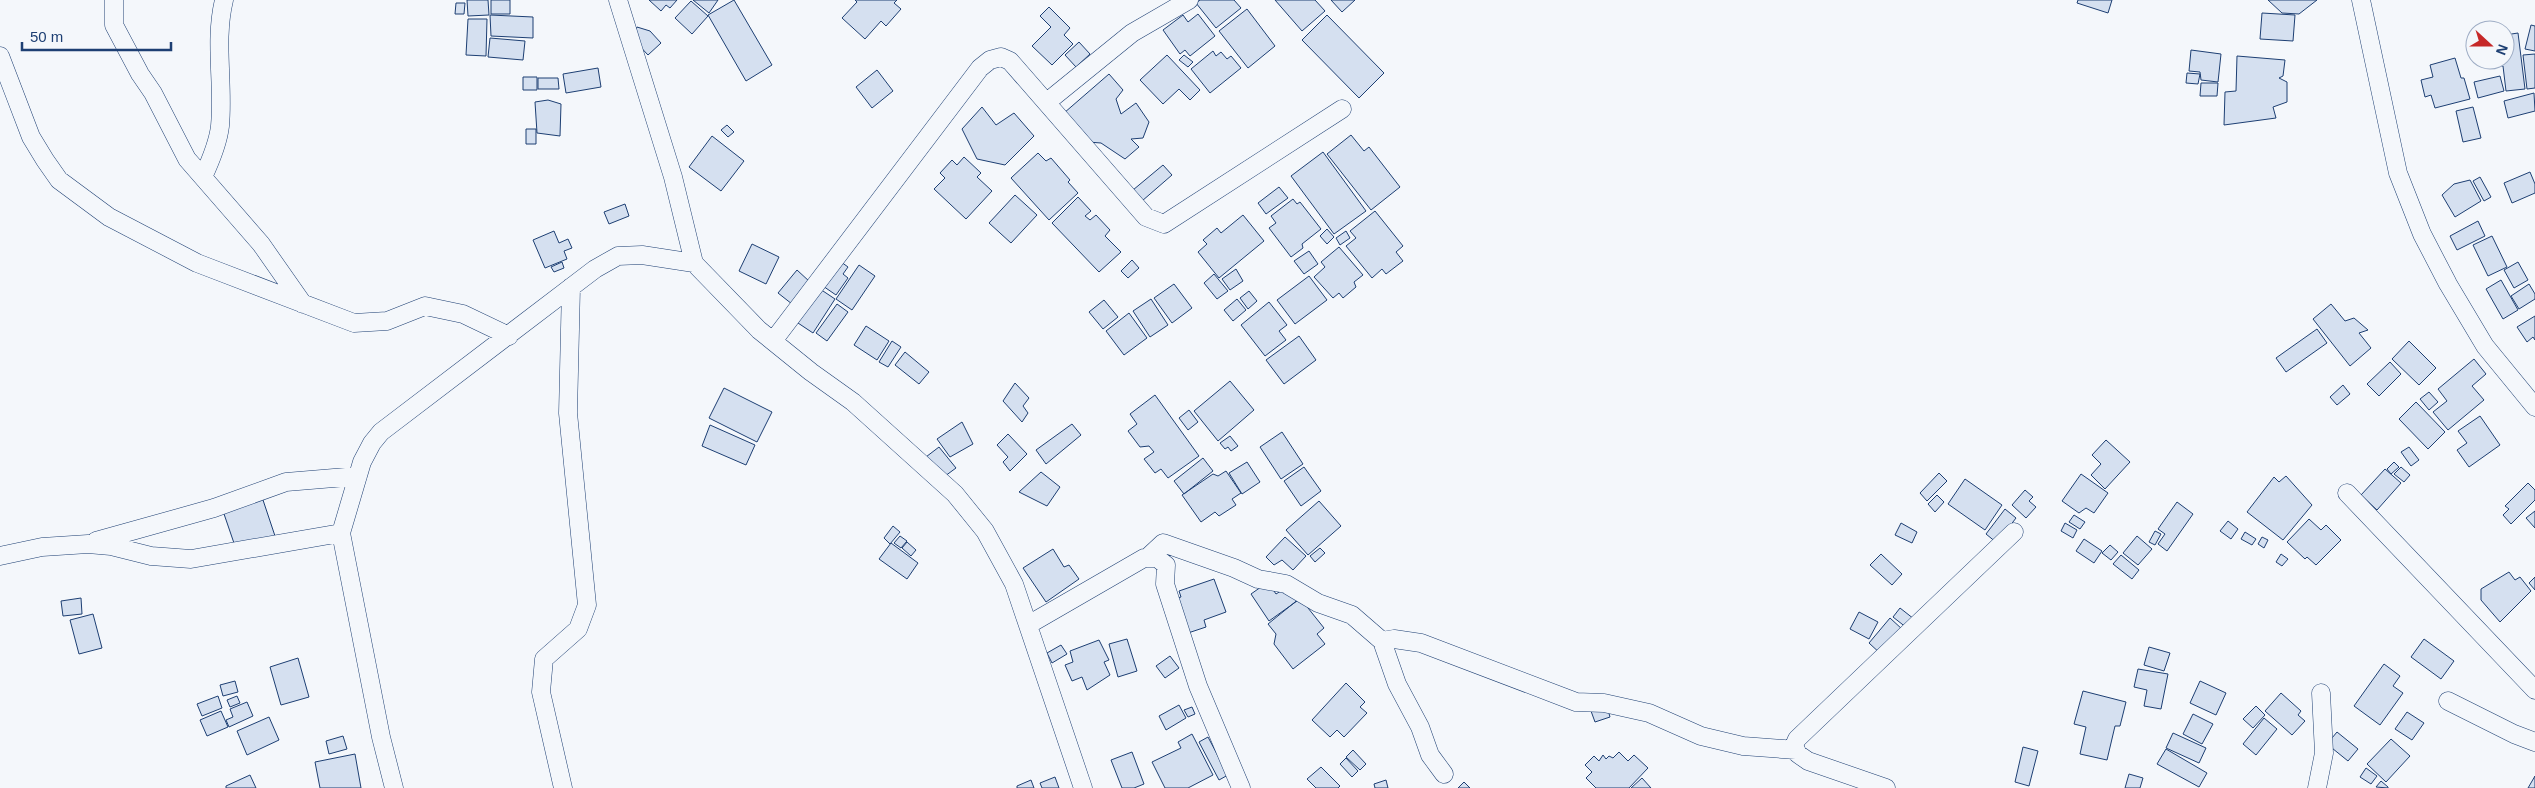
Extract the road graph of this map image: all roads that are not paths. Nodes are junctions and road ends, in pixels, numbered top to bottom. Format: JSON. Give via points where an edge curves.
{"nodes":[{"id":1,"x":114,"y":0,"type":"edge"},
{"id":2,"x":224,"y":0,"type":"edge"},
{"id":3,"x":618,"y":0,"type":"edge"},
{"id":4,"x":1189,"y":0,"type":"edge"},
{"id":5,"x":2361,"y":0,"type":"edge"},
{"id":6,"x":0,"y":56,"type":"edge"},
{"id":7,"x":1047,"y":102,"type":"junction"},
{"id":8,"x":1342,"y":109,"type":"dead end"},
{"id":9,"x":203,"y":178,"type":"junction"},
{"id":10,"x":694,"y":264,"type":"junction"},
{"id":11,"x":571,"y":287,"type":"junction"},
{"id":12,"x":303,"y":304,"type":"junction"},
{"id":13,"x":510,"y":336,"type":"junction"},
{"id":14,"x":773,"y":341,"type":"junction"},
{"id":15,"x":2535,"y":407,"type":"edge"},
{"id":16,"x":358,"y":476,"type":"junction"},
{"id":17,"x":2347,"y":493,"type":"dead end"},
{"id":18,"x":2014,"y":532,"type":"dead end"},
{"id":19,"x":341,"y":533,"type":"junction"},
{"id":20,"x":88,"y":544,"type":"junction"},
{"id":21,"x":0,"y":556,"type":"edge"},
{"id":22,"x":1148,"y":557,"type":"junction"},
{"id":23,"x":1028,"y":625,"type":"junction"},
{"id":24,"x":1382,"y":641,"type":"junction"},
{"id":25,"x":2535,"y":690,"type":"edge"},
{"id":26,"x":2321,"y":693,"type":"dead end"},
{"id":27,"x":2448,"y":701,"type":"dead end"},
{"id":28,"x":2535,"y":742,"type":"edge"},
{"id":29,"x":1796,"y":750,"type":"junction"},
{"id":30,"x":1444,"y":774,"type":"dead end"},
{"id":31,"x":394,"y":788,"type":"edge"},
{"id":32,"x":563,"y":788,"type":"edge"},
{"id":33,"x":1083,"y":788,"type":"edge"},
{"id":34,"x":1241,"y":788,"type":"edge"},
{"id":35,"x":1886,"y":788,"type":"edge"},
{"id":36,"x":2317,"y":788,"type":"edge"}],
"edges":[{"from":1,"to":9,"type":"street","via":[[114,25],[154,93],[187,159]]},
{"from":2,"to":9,"type":"street","via":[[218,23],[221,39],[220,127]]},
{"from":3,"to":10,"type":"street","via":[[673,177]]},
{"from":4,"to":7,"type":"street","via":[[1132,33]]},
{"from":5,"to":15,"type":"street","via":[[2398,173],[2422,234],[2485,346]]},
{"from":6,"to":12,"type":"street","via":[[31,137],[59,180],[109,217],[197,263]]},
{"from":7,"to":8,"type":"street","via":[[1146,217],[1164,224]]},
{"from":7,"to":14,"type":"street","via":[[1010,61],[1000,57],[980,68]]},
{"from":9,"to":12,"type":"street","via":[[262,244]]},
{"from":10,"to":11,"type":"street","via":[[642,255],[618,256],[595,268]]},
{"from":10,"to":14,"type":"street"},
{"from":11,"to":13,"type":"street"},
{"from":11,"to":32,"type":"street","via":[[568,413],[587,605],[578,629],[544,659],[541,692]]},
{"from":12,"to":13,"type":"street","via":[[354,324],[386,320],[425,306],[463,314]]},
{"from":13,"to":16,"type":"street","via":[[381,432],[372,443]]},
{"from":14,"to":23,"type":"street","via":[[853,402],[955,494],[990,540],[1014,584]]},
{"from":16,"to":19,"type":"street"},
{"from":16,"to":20,"type":"street","via":[[286,482],[214,508]]},
{"from":17,"to":25,"type":"street"},
{"from":18,"to":29,"type":"street","via":[[1804,731],[1794,746]]},
{"from":19,"to":20,"type":"street","via":[[191,559],[151,556]]},
{"from":19,"to":31,"type":"street"},
{"from":20,"to":21,"type":"street","via":[[42,547]]},
{"from":22,"to":23,"type":"street"},
{"from":22,"to":24,"type":"street","via":[[1163,543],[1258,579],[1286,584],[1318,603],[1352,615]]},
{"from":22,"to":34,"type":"street","via":[[1162,560],[1166,566],[1165,584],[1198,686]]},
{"from":23,"to":33,"type":"street"},
{"from":24,"to":29,"type":"street","via":[[1394,639],[1421,643],[1576,702],[1604,703],[1649,713],[1701,736],[1743,746]]},
{"from":24,"to":30,"type":"street","via":[[1397,684],[1420,726],[1430,755]]},
{"from":26,"to":36,"type":"street","via":[[2324,753]]},
{"from":27,"to":28,"type":"street"},
{"from":29,"to":35,"type":"street","via":[[1808,761]]}]}
